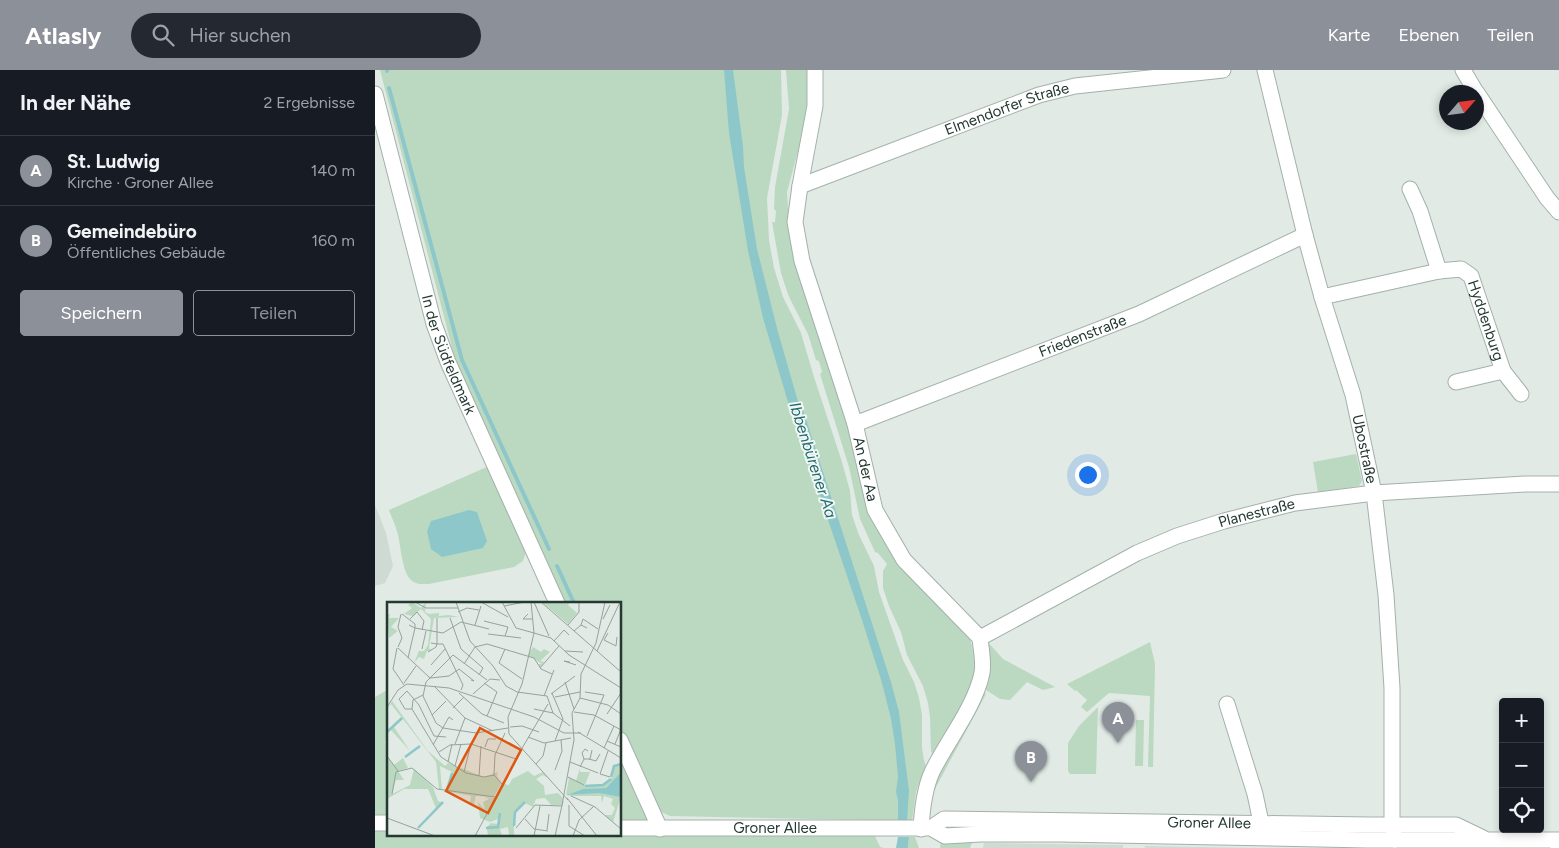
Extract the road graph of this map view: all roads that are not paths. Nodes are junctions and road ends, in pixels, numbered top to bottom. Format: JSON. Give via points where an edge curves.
{"nodes":[{"id":1,"x":815,"y":70,"type":"edge"},
{"id":2,"x":1223,"y":70,"type":"edge"},
{"id":3,"x":1265,"y":70,"type":"edge"},
{"id":4,"x":1463,"y":70,"type":"edge"},
{"id":5,"x":1471,"y":85,"type":"edge"},
{"id":6,"x":375,"y":94,"type":"edge"},
{"id":7,"x":1484,"y":105,"type":"edge"},
{"id":8,"x":800,"y":186,"type":"junction"},
{"id":9,"x":1410,"y":189,"type":"dead end"},
{"id":10,"x":1559,"y":212,"type":"edge"},
{"id":11,"x":1305,"y":235,"type":"junction"},
{"id":12,"x":1439,"y":271,"type":"junction"},
{"id":13,"x":1322,"y":297,"type":"junction"},
{"id":14,"x":1503,"y":371,"type":"junction"},
{"id":15,"x":1456,"y":382,"type":"dead end"},
{"id":16,"x":1521,"y":394,"type":"dead end"},
{"id":17,"x":855,"y":424,"type":"junction"},
{"id":18,"x":1559,"y":484,"type":"edge"},
{"id":19,"x":1374,"y":493,"type":"junction"},
{"id":20,"x":557,"y":602,"type":"edge"},
{"id":21,"x":979,"y":638,"type":"junction"},
{"id":22,"x":1227,"y":704,"type":"dead end"},
{"id":23,"x":621,"y":742,"type":"edge"},
{"id":24,"x":621,"y":828,"type":"edge"},
{"id":25,"x":660,"y":829,"type":"junction"},
{"id":26,"x":922,"y":829,"type":"junction"},
{"id":27,"x":1262,"y":830,"type":"junction"},
{"id":28,"x":1393,"y":833,"type":"junction"},
{"id":29,"x":1559,"y":842,"type":"edge"},
{"id":30,"x":1558,"y":848,"type":"edge"}],
"edges":[{"from":1,"to":8,"type":"street","name":"An der Aa","via":[[815,106]]},
{"from":2,"to":8,"type":"street","name":"Elmendorfer Straße","via":[[1075,86],[1039,95]]},
{"from":3,"to":11,"type":"street","name":"Ubostraße"},
{"from":4,"to":5,"type":"street"},
{"from":6,"to":20,"type":"street","name":"In der Südfeldmark","via":[[435,324],[448,362]]},
{"from":7,"to":10,"type":"street"},
{"from":8,"to":17,"type":"street","name":"An der Aa","via":[[795,222],[802,261]]},
{"from":9,"to":12,"type":"street"},
{"from":11,"to":13,"type":"street","name":"Ubostraße"},
{"from":11,"to":17,"type":"street","name":"Friedenstraße","via":[[1139,314]]},
{"from":12,"to":13,"type":"street","name":"Hyddenburg"},
{"from":12,"to":14,"type":"street","name":"Hyddenburg","via":[[1461,269],[1471,276]]},
{"from":13,"to":19,"type":"street","name":"Ubostraße","via":[[1353,395]]},
{"from":14,"to":15,"type":"street","name":"Hyddenburg"},
{"from":14,"to":16,"type":"street","name":"Hyddenburg"},
{"from":17,"to":21,"type":"street","name":"An der Aa","via":[[875,510],[904,560]]},
{"from":18,"to":19,"type":"street","name":"Planestraße"},
{"from":19,"to":21,"type":"street","name":"Planestraße","via":[[1295,503],[1177,536],[1137,553]]},
{"from":19,"to":28,"type":"street","name":"Ubostraße","via":[[1386,595],[1392,688]]},
{"from":21,"to":26,"type":"street","via":[[982,672],[975,694],[932,773],[922,808]]},
{"from":22,"to":27,"type":"street","via":[[1255,794]]},
{"from":23,"to":25,"type":"street"},
{"from":24,"to":25,"type":"street","name":"Groner Allee"},
{"from":25,"to":26,"type":"street","name":"Groner Allee"},
{"from":26,"to":27,"type":"street","name":"Groner Allee","via":[[944,819]]},
{"from":27,"to":28,"type":"street","name":"Groner Allee"},
{"from":28,"to":29,"type":"street","name":"Groner Allee"},
{"from":29,"to":30,"type":"street"}]}
